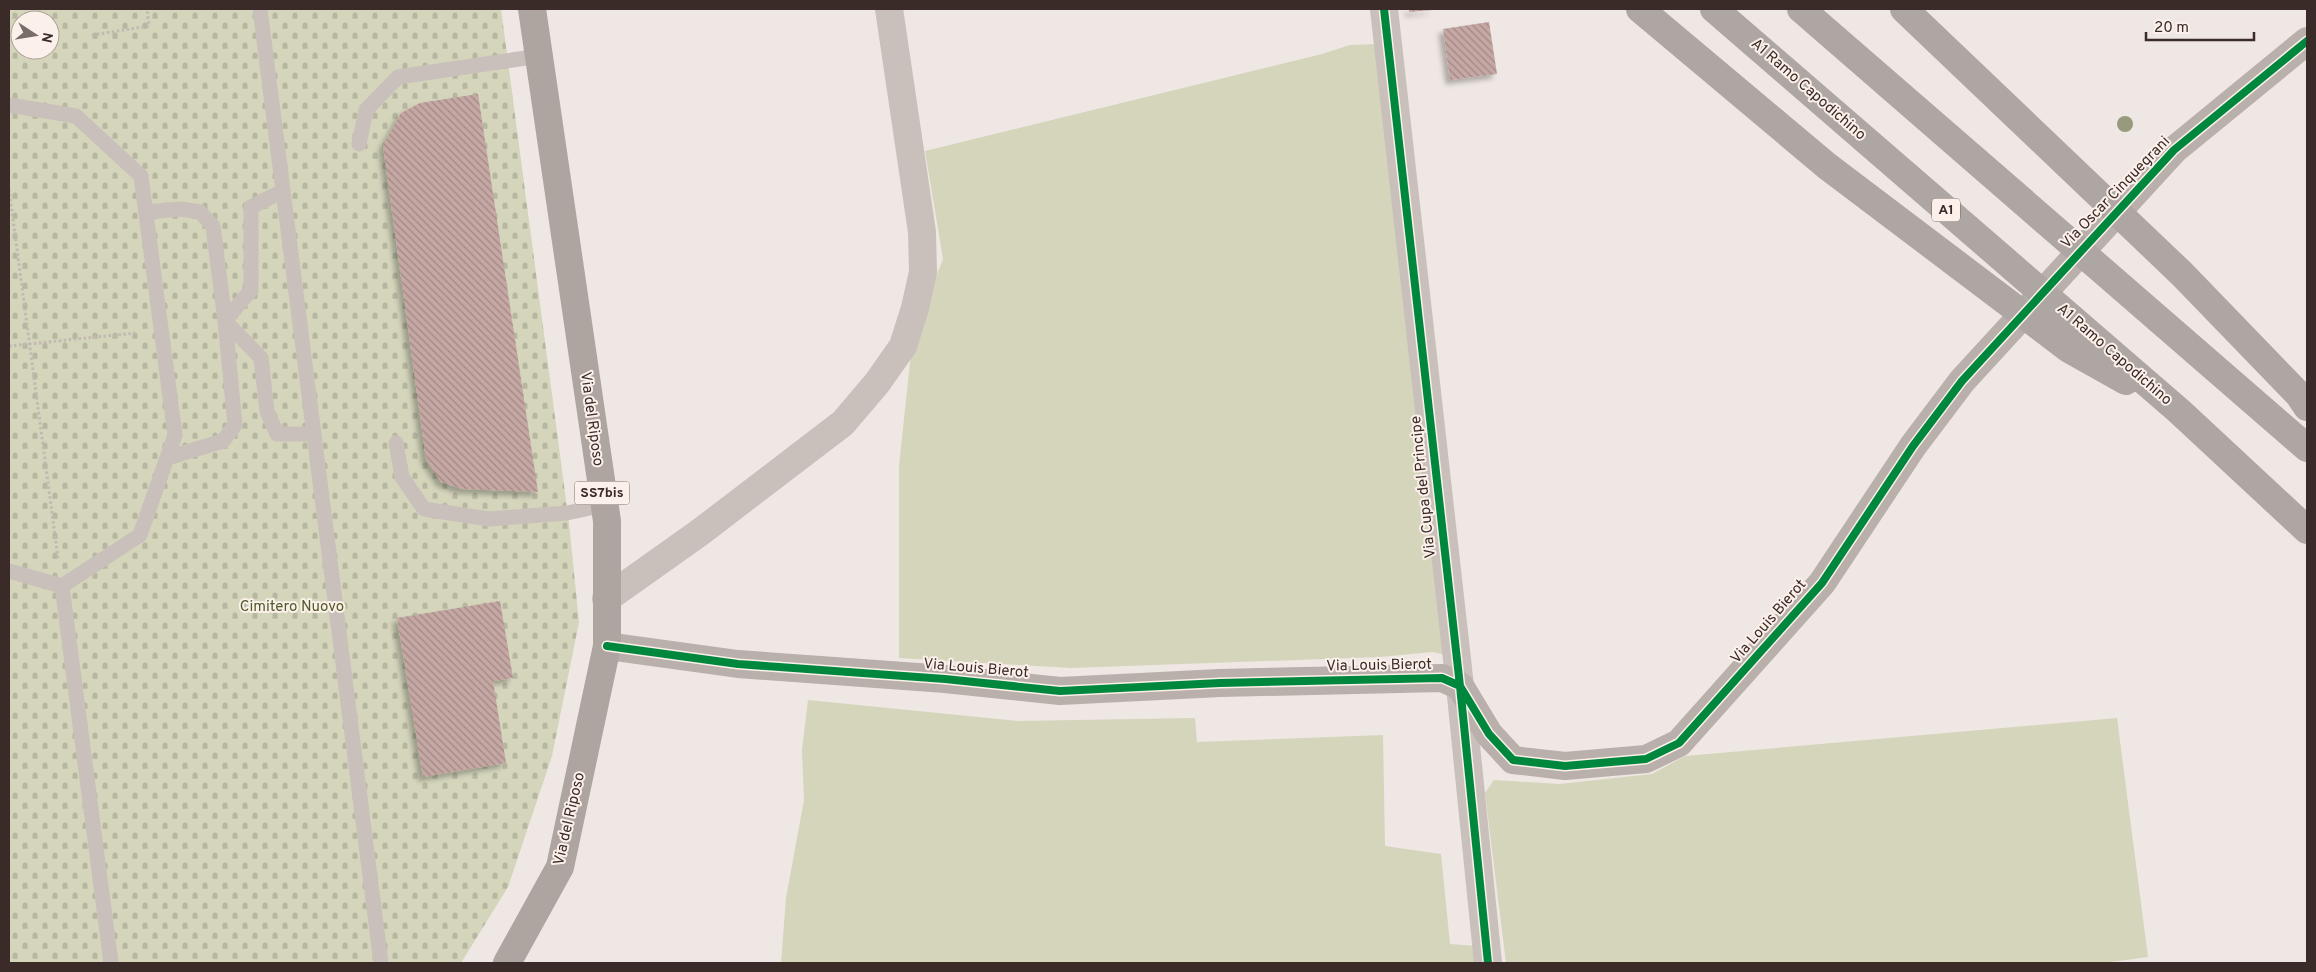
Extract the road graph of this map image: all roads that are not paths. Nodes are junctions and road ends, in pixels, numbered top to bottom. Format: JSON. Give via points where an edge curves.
{"nodes":[{"id":1,"x":260,"y":9,"type":"edge"},
{"id":2,"x":532,"y":9,"type":"edge"},
{"id":3,"x":889,"y":9,"type":"edge"},
{"id":4,"x":1384,"y":9,"type":"edge"},
{"id":5,"x":1640,"y":9,"type":"edge"},
{"id":6,"x":1714,"y":9,"type":"edge"},
{"id":7,"x":1801,"y":9,"type":"edge"},
{"id":8,"x":1904,"y":9,"type":"edge"},
{"id":9,"x":2307,"y":41,"type":"edge"},
{"id":10,"x":539,"y":56,"type":"junction"},
{"id":11,"x":9,"y":105,"type":"edge"},
{"id":12,"x":359,"y":144,"type":"dead end"},
{"id":13,"x":283,"y":191,"type":"junction"},
{"id":14,"x":146,"y":212,"type":"junction"},
{"id":15,"x":225,"y":321,"type":"junction"},
{"id":16,"x":1962,"y":381,"type":"joint"},
{"id":17,"x":2307,"y":407,"type":"edge"},
{"id":18,"x":2179,"y":411,"type":"junction"},
{"id":19,"x":314,"y":434,"type":"junction"},
{"id":20,"x":396,"y":443,"type":"dead end"},
{"id":21,"x":2307,"y":448,"type":"edge"},
{"id":22,"x":167,"y":458,"type":"junction"},
{"id":23,"x":604,"y":504,"type":"junction"},
{"id":24,"x":2307,"y":530,"type":"edge"},
{"id":25,"x":9,"y":570,"type":"edge"},
{"id":26,"x":62,"y":586,"type":"junction"},
{"id":27,"x":606,"y":599,"type":"junction"},
{"id":28,"x":607,"y":646,"type":"junction"},
{"id":29,"x":1460,"y":686,"type":"junction"},
{"id":30,"x":111,"y":963,"type":"edge"},
{"id":31,"x":381,"y":963,"type":"edge"},
{"id":32,"x":507,"y":963,"type":"edge"},
{"id":33,"x":1488,"y":963,"type":"edge"}],
"edges":[{"from":1,"to":13,"type":"lane"},
{"from":2,"to":10,"type":"main road","name":"Via del Riposo","number":"SS7bis"},
{"from":3,"to":27,"type":"street","via":[[922,232],[923,272],[903,346],[877,384],[843,423]]},
{"from":4,"to":29,"type":"street","name":"Via Cupa del Principe"},
{"from":5,"to":18,"type":"highway","via":[[1827,166],[2069,349]]},
{"from":6,"to":18,"type":"highway","name":"A1 Ramo Capodichino","number":"A1"},
{"from":7,"to":21,"type":"highway"},
{"from":8,"to":17,"type":"highway","via":[[2182,274]]},
{"from":9,"to":16,"type":"street","name":"Via Oscar Cinquegrani","via":[[2174,150]]},
{"from":10,"to":12,"type":"lane","via":[[398,77],[366,110]]},
{"from":10,"to":23,"type":"main road","name":"Via del Riposo","number":"SS7bis"},
{"from":11,"to":14,"type":"lane","via":[[76,116],[142,176]]},
{"from":13,"to":15,"type":"lane","via":[[251,207],[251,290]]},
{"from":13,"to":19,"type":"lane"},
{"from":14,"to":15,"type":"lane","via":[[181,209],[200,212],[213,226]]},
{"from":14,"to":22,"type":"lane","via":[[175,436]]},
{"from":15,"to":19,"type":"lane","via":[[261,358],[267,411],[278,434]]},
{"from":15,"to":22,"type":"lane","via":[[236,425],[224,441]]},
{"from":16,"to":29,"type":"street","name":"Via Louis Bierot","via":[[1913,446],[1822,583],[1679,743],[1646,759],[1565,766],[1513,760],[1490,734]]},
{"from":18,"to":24,"type":"highway","name":"A1 Ramo Capodichino","number":"A1"},
{"from":19,"to":31,"type":"lane"},
{"from":20,"to":23,"type":"lane","via":[[402,477],[424,509],[489,519],[567,513]]},
{"from":22,"to":26,"type":"lane","via":[[140,535]]},
{"from":23,"to":27,"type":"main road","name":"Via del Riposo","number":"SS7bis","via":[[607,521]]},
{"from":25,"to":26,"type":"lane"},
{"from":26,"to":30,"type":"lane"},
{"from":27,"to":28,"type":"main road","name":"Via del Riposo","number":"SS7bis"},
{"from":28,"to":29,"type":"street","name":"Via Louis Bierot","via":[[738,664],[1060,691],[1220,683],[1442,678]]},
{"from":28,"to":32,"type":"main road","name":"Via del Riposo","number":"SS7bis","via":[[560,867]]},
{"from":29,"to":33,"type":"street","name":"Via Cupa del Principe"}]}
